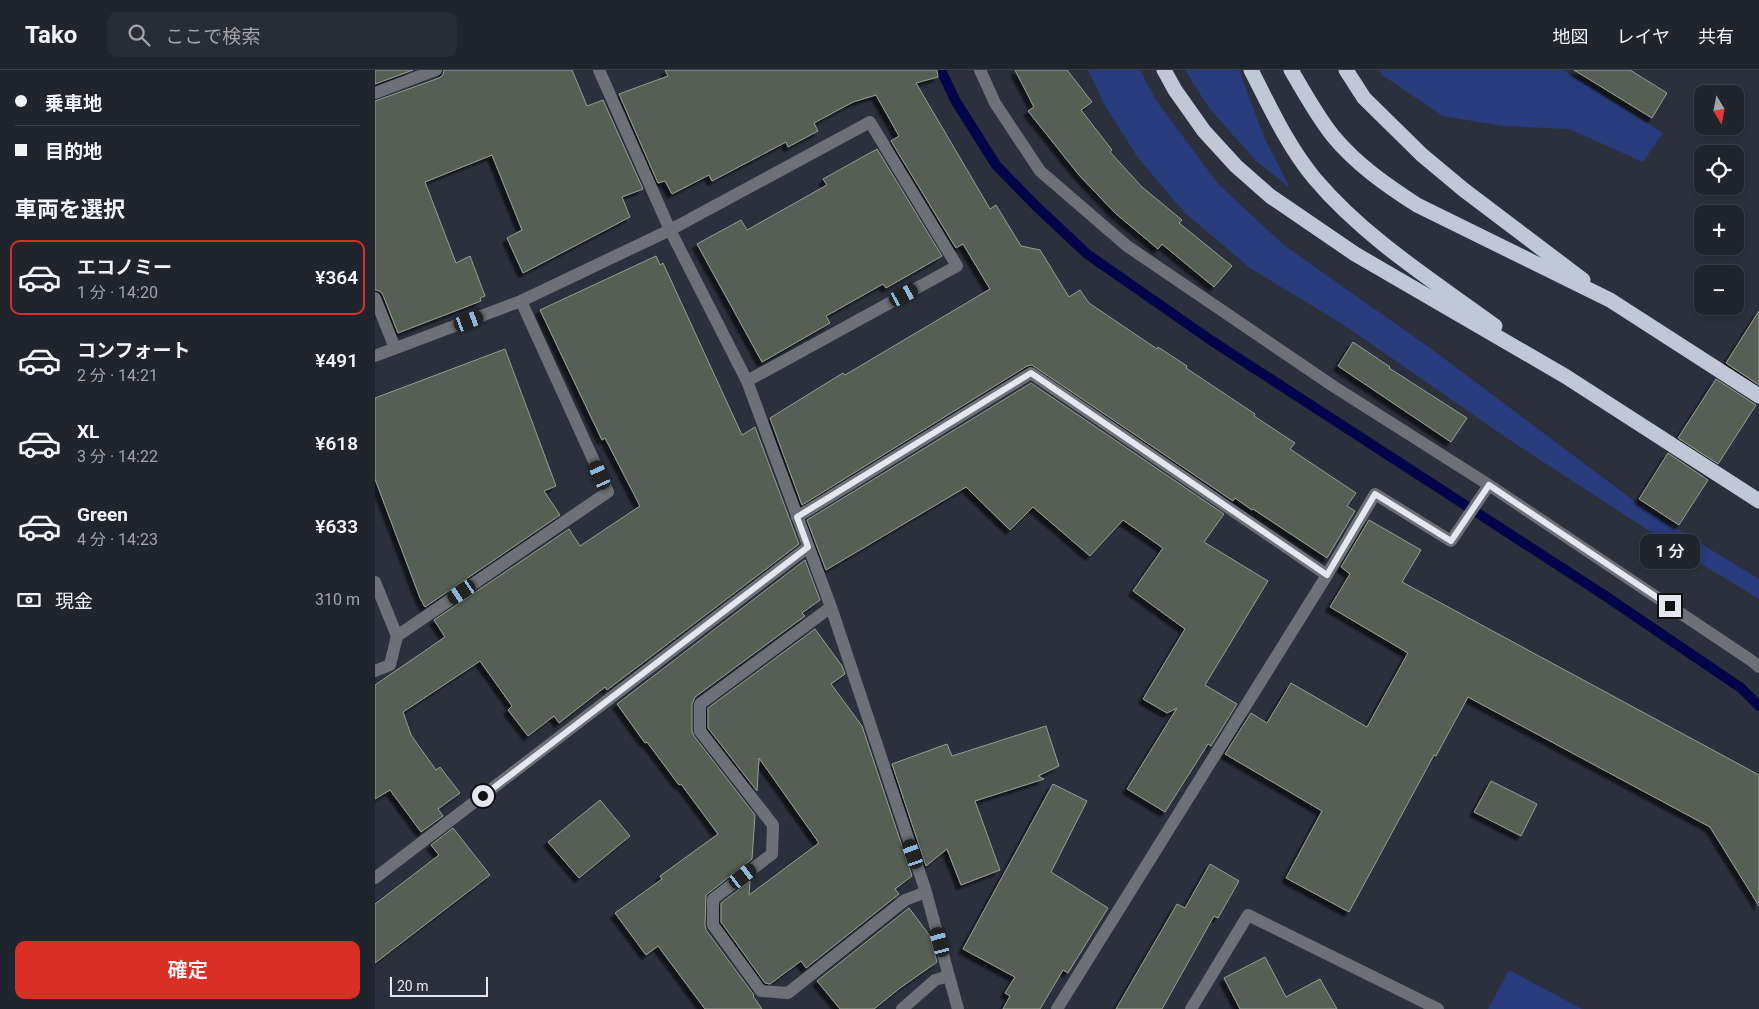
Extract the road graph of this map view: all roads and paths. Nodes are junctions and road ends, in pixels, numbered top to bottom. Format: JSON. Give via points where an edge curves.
{"nodes":[{"id":1,"x":436,"y":70,"type":"edge"},
{"id":2,"x":599,"y":70,"type":"edge"},
{"id":3,"x":980,"y":70,"type":"edge"},
{"id":4,"x":1164,"y":70,"type":"edge"},
{"id":5,"x":1251,"y":70,"type":"edge"},
{"id":6,"x":1291,"y":70,"type":"edge"},
{"id":7,"x":1346,"y":70,"type":"edge"},
{"id":8,"x":375,"y":93,"type":"edge"},
{"id":9,"x":670,"y":230,"type":"junction"},
{"id":10,"x":375,"y":298,"type":"edge"},
{"id":11,"x":1611,"y":300,"type":"junction"},
{"id":12,"x":521,"y":301,"type":"junction"},
{"id":13,"x":395,"y":348,"type":"junction"},
{"id":14,"x":375,"y":356,"type":"edge"},
{"id":15,"x":1565,"y":376,"type":"junction"},
{"id":16,"x":747,"y":381,"type":"junction"},
{"id":17,"x":1759,"y":396,"type":"edge"},
{"id":18,"x":1489,"y":485,"type":"junction"},
{"id":19,"x":1759,"y":501,"type":"edge"},
{"id":20,"x":797,"y":517,"type":"junction"},
{"id":21,"x":808,"y":547,"type":"junction"},
{"id":22,"x":1327,"y":575,"type":"junction"},
{"id":23,"x":375,"y":582,"type":"edge"},
{"id":24,"x":831,"y":607,"type":"junction"},
{"id":25,"x":397,"y":636,"type":"junction"},
{"id":26,"x":1759,"y":667,"type":"edge"},
{"id":27,"x":375,"y":670,"type":"edge"},
{"id":28,"x":375,"y":878,"type":"edge"},
{"id":29,"x":926,"y":892,"type":"junction"},
{"id":30,"x":949,"y":976,"type":"junction"},
{"id":31,"x":903,"y":1009,"type":"edge"},
{"id":32,"x":958,"y":1009,"type":"edge"},
{"id":33,"x":1057,"y":1009,"type":"edge"},
{"id":34,"x":1191,"y":1009,"type":"edge"},
{"id":35,"x":1438,"y":1009,"type":"edge"}],
"edges":[{"from":1,"to":8,"type":"street"},
{"from":2,"to":9,"type":"street"},
{"from":3,"to":18,"type":"street","via":[[995,103],[1041,170],[1127,246],[1333,386]]},
{"from":4,"to":15,"type":"highway","via":[[1204,131],[1270,196],[1355,254]]},
{"from":5,"to":15,"type":"highway","via":[[1288,141],[1313,178],[1341,208],[1376,240]]},
{"from":6,"to":11,"type":"highway","via":[[1333,136],[1357,162],[1387,185],[1452,223]]},
{"from":7,"to":11,"type":"highway","via":[[1364,98],[1422,155]]},
{"from":9,"to":12,"type":"street"},
{"from":9,"to":16,"type":"street"},
{"from":9,"to":16,"type":"street","via":[[870,122],[957,266]]},
{"from":10,"to":13,"type":"street"},
{"from":11,"to":17,"type":"highway"},
{"from":12,"to":13,"type":"street"},
{"from":12,"to":25,"type":"street","via":[[607,492]]},
{"from":13,"to":14,"type":"street"},
{"from":15,"to":19,"type":"highway"},
{"from":16,"to":20,"type":"street"},
{"from":18,"to":22,"type":"street","via":[[1451,541],[1375,494]]},
{"from":18,"to":26,"type":"street"},
{"from":20,"to":21,"type":"street"},
{"from":20,"to":22,"type":"street","via":[[1031,373]]},
{"from":21,"to":24,"type":"street"},
{"from":21,"to":28,"type":"street"},
{"from":22,"to":33,"type":"street"},
{"from":23,"to":25,"type":"street"},
{"from":24,"to":29,"type":"street"},
{"from":24,"to":29,"type":"street","via":[[700,704],[700,731],[773,825],[772,854],[713,899],[713,926],[761,991],[788,993],[905,900]]},
{"from":25,"to":27,"type":"street","via":[[391,665]]},
{"from":29,"to":30,"type":"street"},
{"from":30,"to":31,"type":"street","via":[[935,980]]},
{"from":30,"to":32,"type":"street"},
{"from":34,"to":35,"type":"street","via":[[1248,915]]}]}
